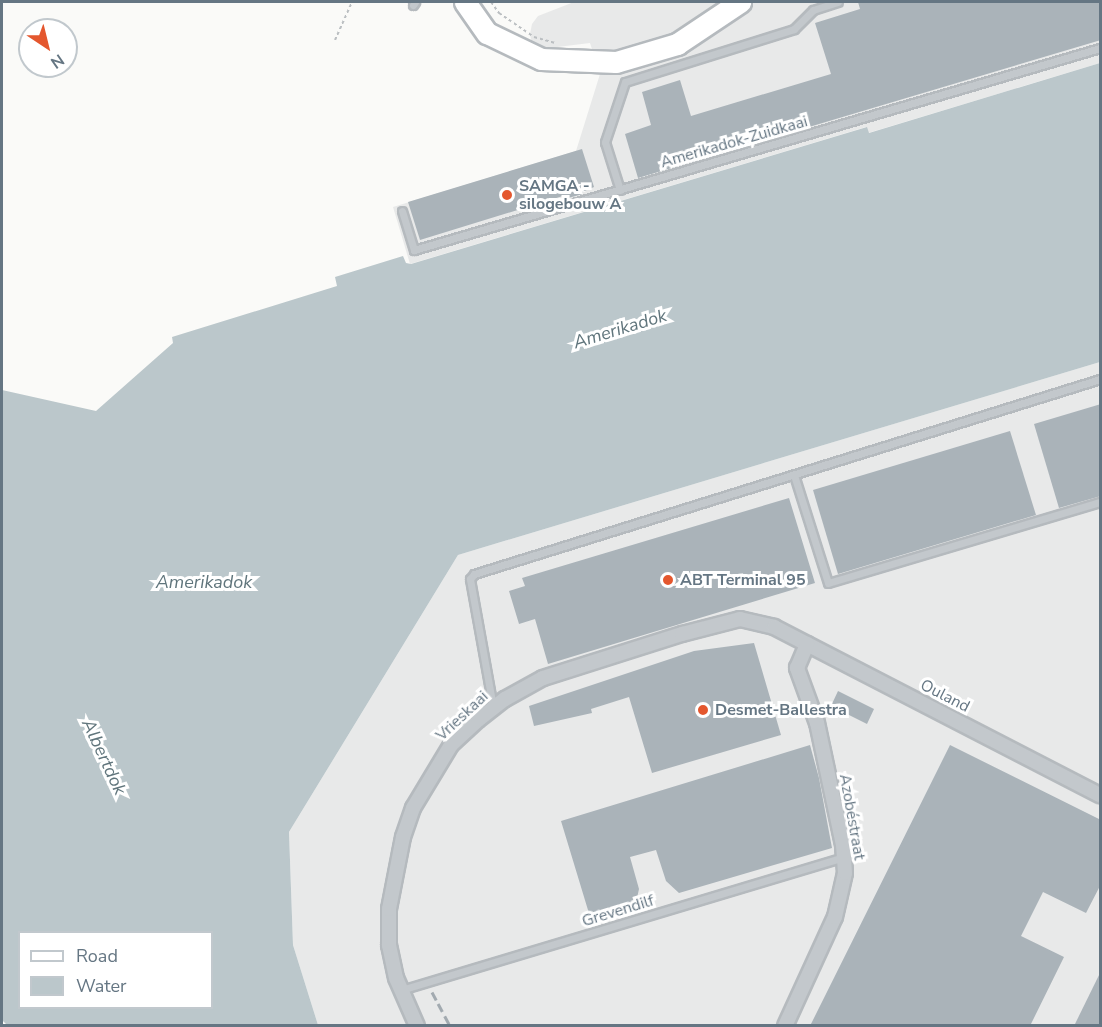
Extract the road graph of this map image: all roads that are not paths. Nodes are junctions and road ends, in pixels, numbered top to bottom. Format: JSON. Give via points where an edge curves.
{"nodes":[{"id":1,"x":465,"y":2,"type":"edge"},
{"id":2,"x":740,"y":2,"type":"edge"},
{"id":3,"x":838,"y":2,"type":"edge"},
{"id":4,"x":1101,"y":48,"type":"edge"},
{"id":5,"x":620,"y":190,"type":"junction"},
{"id":6,"x":402,"y":211,"type":"dead end"},
{"id":7,"x":1101,"y":379,"type":"edge"},
{"id":8,"x":794,"y":475,"type":"junction"},
{"id":9,"x":1101,"y":502,"type":"edge"},
{"id":10,"x":774,"y":627,"type":"joint"},
{"id":11,"x":807,"y":644,"type":"junction"},
{"id":12,"x":493,"y":708,"type":"junction"},
{"id":13,"x":1101,"y":795,"type":"edge"},
{"id":14,"x":844,"y":857,"type":"junction"},
{"id":15,"x":401,"y":990,"type":"junction"},
{"id":16,"x":417,"y":1026,"type":"edge"},
{"id":17,"x":784,"y":1026,"type":"edge"}],
"edges":[{"from":1,"to":2,"type":"main road","via":[[487,33],[541,59],[616,62],[677,44]]},
{"from":3,"to":5,"type":"lane","via":[[813,10],[794,29],[625,82],[605,142]]},
{"from":4,"to":5,"type":"lane","name":"Amerikadok-Zuidkaai"},
{"from":5,"to":6,"type":"lane","name":"Amerikadok-Zuidkaai","via":[[414,250]]},
{"from":7,"to":8,"type":"lane"},
{"from":8,"to":9,"type":"lane","via":[[828,583]]},
{"from":8,"to":12,"type":"lane","via":[[474,574],[470,579]]},
{"from":10,"to":11,"type":"street","name":"Ouland"},
{"from":10,"to":12,"type":"street","name":"Vrieskaai","via":[[740,619],[682,634],[543,678]]},
{"from":11,"to":13,"type":"street","name":"Ouland"},
{"from":11,"to":14,"type":"street","name":"Azobéstraat","via":[[798,668],[817,723]]},
{"from":12,"to":15,"type":"street","name":"Vrieskaai","via":[[451,745],[413,808],[403,837],[388,909],[389,945]]},
{"from":14,"to":15,"type":"lane","name":"Grevendilf"},
{"from":14,"to":17,"type":"street","name":"Azobéstraat","via":[[845,873],[835,917]]},
{"from":15,"to":16,"type":"street","name":"Vrieskaai"}]}
